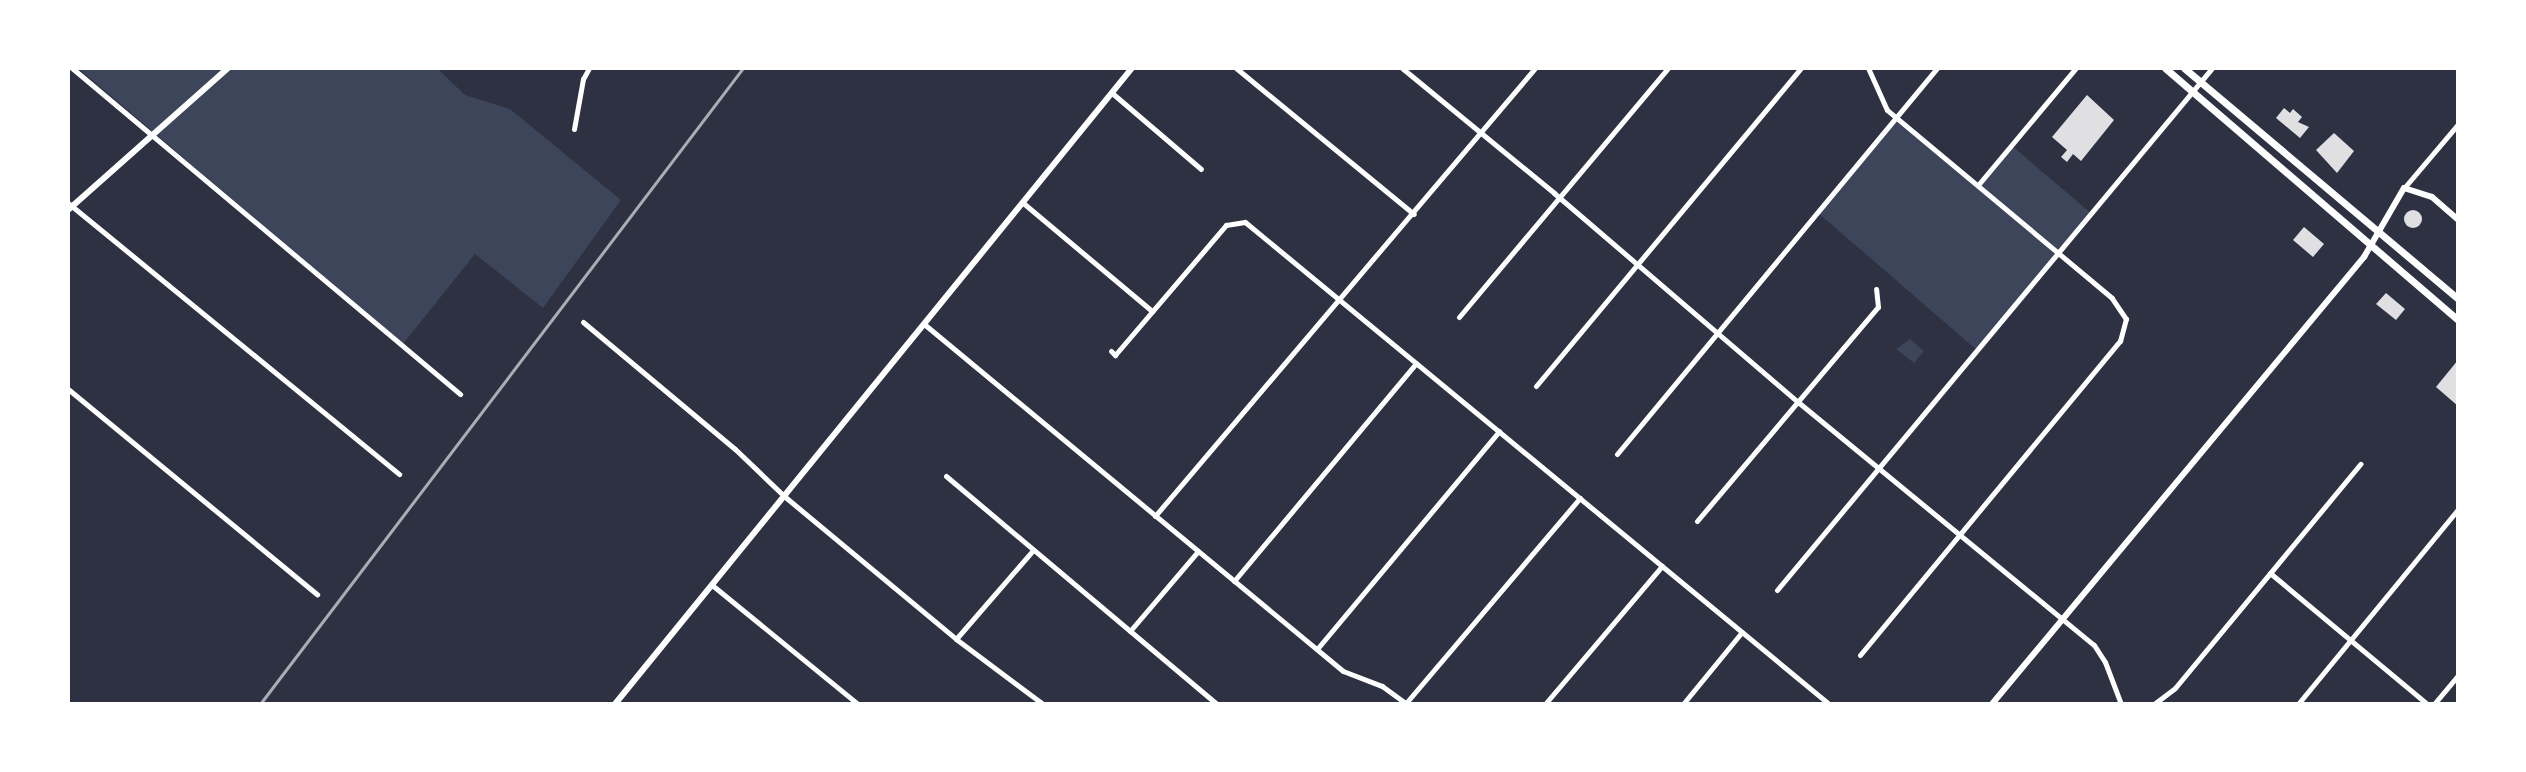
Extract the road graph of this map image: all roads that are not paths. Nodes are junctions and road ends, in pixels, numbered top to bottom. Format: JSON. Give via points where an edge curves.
{"nodes":[{"id":1,"x":72,"y":68,"type":"edge"},
{"id":2,"x":228,"y":68,"type":"edge"},
{"id":3,"x":589,"y":68,"type":"edge"},
{"id":4,"x":1132,"y":68,"type":"edge"},
{"id":5,"x":1236,"y":68,"type":"edge"},
{"id":6,"x":1402,"y":68,"type":"edge"},
{"id":7,"x":1535,"y":68,"type":"edge"},
{"id":8,"x":1668,"y":68,"type":"edge"},
{"id":9,"x":1801,"y":68,"type":"edge"},
{"id":10,"x":1868,"y":68,"type":"edge"},
{"id":11,"x":1937,"y":68,"type":"edge"},
{"id":12,"x":2076,"y":68,"type":"edge"},
{"id":13,"x":2165,"y":68,"type":"edge"},
{"id":14,"x":2184,"y":68,"type":"edge"},
{"id":15,"x":2212,"y":68,"type":"edge"},
{"id":16,"x":2200,"y":82,"type":"junction"},
{"id":17,"x":2193,"y":92,"type":"junction"},
{"id":18,"x":1112,"y":93,"type":"junction"},
{"id":19,"x":1896,"y":117,"type":"junction"},
{"id":20,"x":2458,"y":124,"type":"edge"},
{"id":21,"x":574,"y":129,"type":"dead end"},
{"id":22,"x":1481,"y":133,"type":"junction"},
{"id":23,"x":154,"y":138,"type":"junction"},
{"id":24,"x":1201,"y":169,"type":"dead end"},
{"id":25,"x":1978,"y":185,"type":"junction"},
{"id":26,"x":2404,"y":188,"type":"junction"},
{"id":27,"x":1560,"y":198,"type":"junction"},
{"id":28,"x":1022,"y":202,"type":"junction"},
{"id":29,"x":69,"y":206,"type":"edge"},
{"id":30,"x":1414,"y":214,"type":"junction"},
{"id":31,"x":2458,"y":220,"type":"edge"},
{"id":32,"x":2377,"y":232,"type":"junction"},
{"id":33,"x":2370,"y":246,"type":"junction"},
{"id":34,"x":2058,"y":254,"type":"junction"},
{"id":35,"x":1637,"y":264,"type":"junction"},
{"id":36,"x":1876,"y":289,"type":"dead end"},
{"id":37,"x":1338,"y":297,"type":"junction"},
{"id":38,"x":2458,"y":299,"type":"edge"},
{"id":39,"x":1152,"y":311,"type":"junction"},
{"id":40,"x":1459,"y":317,"type":"dead end"},
{"id":41,"x":2458,"y":320,"type":"edge"},
{"id":42,"x":583,"y":322,"type":"dead end"},
{"id":43,"x":924,"y":324,"type":"junction"},
{"id":44,"x":1718,"y":333,"type":"junction"},
{"id":45,"x":1111,"y":351,"type":"dead end"},
{"id":46,"x":1416,"y":363,"type":"junction"},
{"id":47,"x":1536,"y":386,"type":"dead end"},
{"id":48,"x":68,"y":389,"type":"edge"},
{"id":49,"x":460,"y":394,"type":"dead end"},
{"id":50,"x":1798,"y":402,"type":"junction"},
{"id":51,"x":1499,"y":431,"type":"junction"},
{"id":52,"x":1617,"y":454,"type":"dead end"},
{"id":53,"x":2360,"y":464,"type":"dead end"},
{"id":54,"x":1880,"y":469,"type":"junction"},
{"id":55,"x":399,"y":474,"type":"dead end"},
{"id":56,"x":946,"y":476,"type":"dead end"},
{"id":57,"x":784,"y":496,"type":"junction"},
{"id":58,"x":1580,"y":498,"type":"junction"},
{"id":59,"x":2458,"y":509,"type":"edge"},
{"id":60,"x":1155,"y":516,"type":"junction"},
{"id":61,"x":1697,"y":521,"type":"dead end"},
{"id":62,"x":1960,"y":534,"type":"junction"},
{"id":63,"x":1033,"y":550,"type":"junction"},
{"id":64,"x":1198,"y":551,"type":"junction"},
{"id":65,"x":1662,"y":566,"type":"junction"},
{"id":66,"x":2270,"y":573,"type":"junction"},
{"id":67,"x":1234,"y":581,"type":"junction"},
{"id":68,"x":712,"y":585,"type":"junction"},
{"id":69,"x":1777,"y":590,"type":"dead end"},
{"id":70,"x":317,"y":594,"type":"dead end"},
{"id":71,"x":2064,"y":618,"type":"junction"},
{"id":72,"x":1130,"y":631,"type":"junction"},
{"id":73,"x":1742,"y":632,"type":"junction"},
{"id":74,"x":956,"y":639,"type":"junction"},
{"id":75,"x":2351,"y":641,"type":"junction"},
{"id":76,"x":1317,"y":649,"type":"junction"},
{"id":77,"x":1860,"y":655,"type":"dead end"},
{"id":78,"x":2458,"y":675,"type":"edge"},
{"id":79,"x":1820,"y":701,"type":"edge"},
{"id":80,"x":856,"y":703,"type":"edge"},
{"id":81,"x":1407,"y":703,"type":"edge"},
{"id":82,"x":615,"y":704,"type":"edge"},
{"id":83,"x":1043,"y":704,"type":"edge"},
{"id":84,"x":1217,"y":704,"type":"edge"},
{"id":85,"x":1545,"y":704,"type":"edge"},
{"id":86,"x":1683,"y":704,"type":"edge"},
{"id":87,"x":1829,"y":704,"type":"edge"},
{"id":88,"x":1992,"y":704,"type":"edge"},
{"id":89,"x":2121,"y":704,"type":"edge"},
{"id":90,"x":2154,"y":704,"type":"edge"},
{"id":91,"x":2298,"y":704,"type":"edge"},
{"id":92,"x":2427,"y":704,"type":"edge"},
{"id":93,"x":2434,"y":704,"type":"edge"}],
"edges":[{"from":1,"to":23,"type":"street"},
{"from":2,"to":23,"type":"street"},
{"from":3,"to":21,"type":"street"},
{"from":4,"to":18,"type":"street"},
{"from":5,"to":30,"type":"street"},
{"from":6,"to":22,"type":"street"},
{"from":7,"to":22,"type":"street"},
{"from":8,"to":27,"type":"street"},
{"from":9,"to":35,"type":"street"},
{"from":10,"to":19,"type":"street","via":[[1887,110]]},
{"from":11,"to":19,"type":"street"},
{"from":12,"to":25,"type":"street"},
{"from":13,"to":17,"type":"main road"},
{"from":14,"to":16,"type":"main road"},
{"from":15,"to":16,"type":"street"},
{"from":16,"to":17,"type":"street"},
{"from":16,"to":32,"type":"main road"},
{"from":17,"to":33,"type":"main road"},
{"from":17,"to":34,"type":"street"},
{"from":18,"to":24,"type":"street"},
{"from":18,"to":28,"type":"street"},
{"from":19,"to":25,"type":"street"},
{"from":19,"to":44,"type":"street"},
{"from":20,"to":26,"type":"street"},
{"from":22,"to":27,"type":"street"},
{"from":22,"to":30,"type":"street"},
{"from":23,"to":29,"type":"street"},
{"from":23,"to":49,"type":"street"},
{"from":25,"to":34,"type":"street"},
{"from":26,"to":31,"type":"street","via":[[2432,197]]},
{"from":26,"to":32,"type":"street"},
{"from":27,"to":35,"type":"street"},
{"from":27,"to":40,"type":"street"},
{"from":28,"to":39,"type":"street"},
{"from":28,"to":43,"type":"street"},
{"from":29,"to":55,"type":"street"},
{"from":30,"to":37,"type":"street"},
{"from":32,"to":33,"type":"street"},
{"from":32,"to":38,"type":"main road"},
{"from":33,"to":41,"type":"main road"},
{"from":33,"to":71,"type":"street"},
{"from":34,"to":54,"type":"street"},
{"from":34,"to":62,"type":"street","via":[[2117,302],[2126,319],[2124,331]]},
{"from":35,"to":44,"type":"street"},
{"from":35,"to":47,"type":"street"},
{"from":36,"to":50,"type":"street","via":[[1878,307]]},
{"from":37,"to":39,"type":"street","via":[[1238,221],[1226,225]]},
{"from":37,"to":46,"type":"street"},
{"from":37,"to":60,"type":"street"},
{"from":39,"to":45,"type":"street","via":[[1115,355]]},
{"from":42,"to":57,"type":"street"},
{"from":43,"to":57,"type":"street"},
{"from":43,"to":60,"type":"street"},
{"from":44,"to":50,"type":"street"},
{"from":44,"to":52,"type":"street"},
{"from":46,"to":51,"type":"street"},
{"from":46,"to":67,"type":"street"},
{"from":48,"to":70,"type":"street"},
{"from":50,"to":54,"type":"street"},
{"from":50,"to":61,"type":"street"},
{"from":51,"to":58,"type":"street"},
{"from":51,"to":76,"type":"street"},
{"from":53,"to":66,"type":"street"},
{"from":54,"to":62,"type":"street"},
{"from":54,"to":69,"type":"street"},
{"from":56,"to":63,"type":"street"},
{"from":57,"to":68,"type":"street"},
{"from":57,"to":74,"type":"street"},
{"from":58,"to":65,"type":"street"},
{"from":58,"to":81,"type":"street"},
{"from":59,"to":75,"type":"street"},
{"from":60,"to":64,"type":"street"},
{"from":62,"to":71,"type":"street"},
{"from":62,"to":77,"type":"street"},
{"from":63,"to":72,"type":"street"},
{"from":63,"to":74,"type":"street"},
{"from":64,"to":67,"type":"street"},
{"from":64,"to":72,"type":"street"},
{"from":65,"to":73,"type":"street"},
{"from":65,"to":85,"type":"street"},
{"from":66,"to":75,"type":"street"},
{"from":66,"to":90,"type":"street","via":[[2175,688]]},
{"from":67,"to":76,"type":"street"},
{"from":68,"to":80,"type":"street"},
{"from":68,"to":82,"type":"street"},
{"from":71,"to":88,"type":"street"},
{"from":71,"to":89,"type":"street","via":[[2101,653]]},
{"from":72,"to":84,"type":"street"},
{"from":73,"to":79,"type":"street"},
{"from":73,"to":86,"type":"street"},
{"from":74,"to":83,"type":"street"},
{"from":75,"to":91,"type":"street"},
{"from":75,"to":92,"type":"street"},
{"from":76,"to":81,"type":"street","via":[[1343,671],[1382,686]]},
{"from":78,"to":93,"type":"street"},
{"from":79,"to":87,"type":"street"}]}
